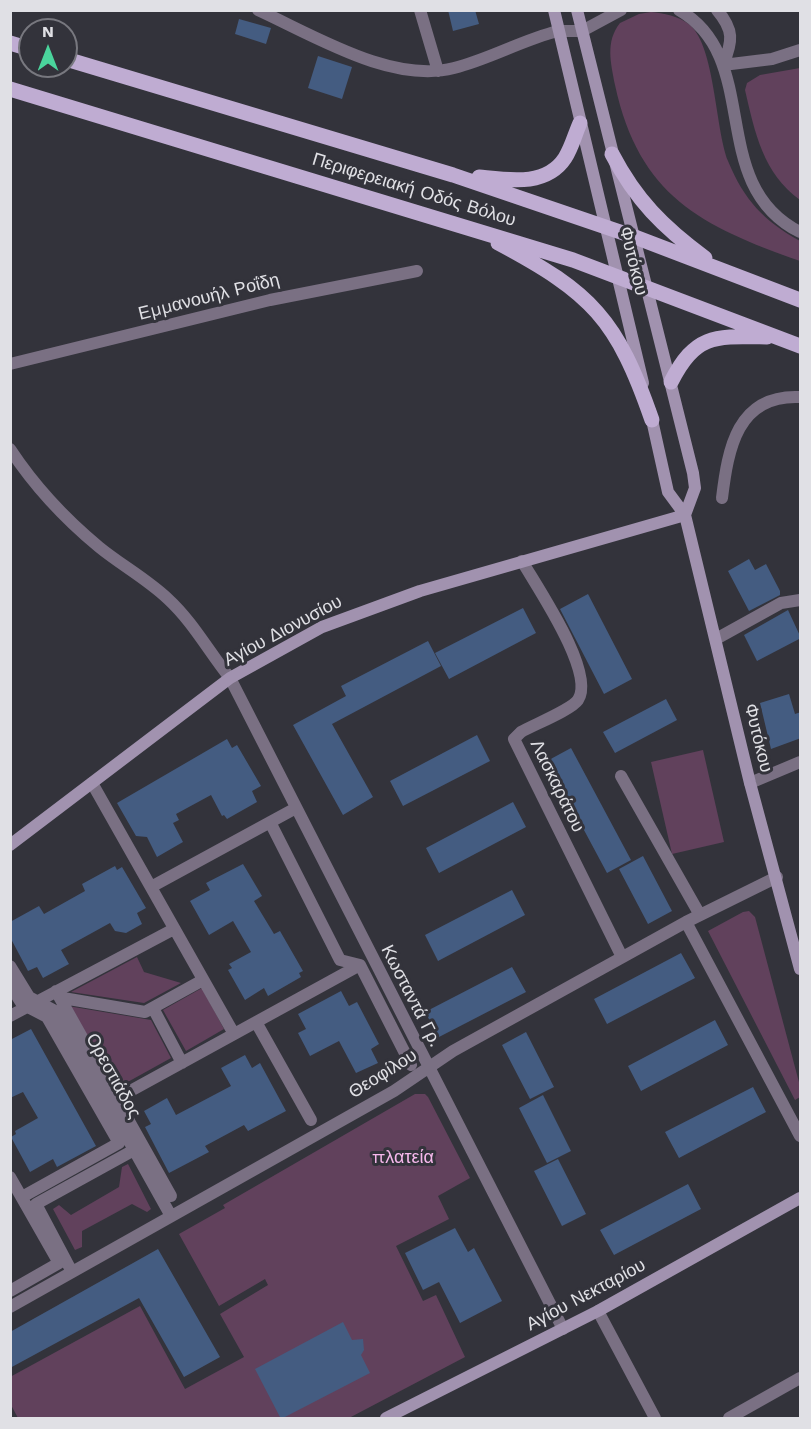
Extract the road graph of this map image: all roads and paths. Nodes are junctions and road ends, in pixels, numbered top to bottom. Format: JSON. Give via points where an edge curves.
{"nodes":[{"id":1,"x":258,"y":10,"type":"edge"},
{"id":2,"x":420,"y":10,"type":"edge"},
{"id":3,"x":554,"y":10,"type":"edge"},
{"id":4,"x":621,"y":10,"type":"edge"},
{"id":5,"x":679,"y":10,"type":"edge"},
{"id":6,"x":717,"y":10,"type":"edge"},
{"id":7,"x":578,"y":11,"type":"edge"},
{"id":8,"x":558,"y":31,"type":"junction"},
{"id":9,"x":582,"y":31,"type":"junction"},
{"id":10,"x":801,"y":50,"type":"edge"},
{"id":11,"x":78,"y":63,"type":"edge"},
{"id":12,"x":723,"y":65,"type":"junction"},
{"id":13,"x":438,"y":71,"type":"junction"},
{"id":14,"x":10,"y":89,"type":"edge"},
{"id":15,"x":580,"y":123,"type":"junction"},
{"id":16,"x":612,"y":154,"type":"junction"},
{"id":17,"x":453,"y":175,"type":"junction"},
{"id":18,"x":464,"y":225,"type":"junction"},
{"id":19,"x":606,"y":227,"type":"junction"},
{"id":20,"x":801,"y":232,"type":"edge"},
{"id":21,"x":634,"y":237,"type":"junction"},
{"id":22,"x":720,"y":268,"type":"junction"},
{"id":23,"x":417,"y":271,"type":"dead end"},
{"id":24,"x":618,"y":274,"type":"junction"},
{"id":25,"x":648,"y":286,"type":"junction"},
{"id":26,"x":801,"y":300,"type":"edge"},
{"id":27,"x":779,"y":337,"type":"junction"},
{"id":28,"x":801,"y":346,"type":"edge"},
{"id":29,"x":10,"y":364,"type":"edge"},
{"id":30,"x":671,"y":382,"type":"junction"},
{"id":31,"x":801,"y":397,"type":"edge"},
{"id":32,"x":652,"y":420,"type":"junction"},
{"id":33,"x":10,"y":449,"type":"edge"},
{"id":34,"x":722,"y":498,"type":"dead end"},
{"id":35,"x":684,"y":515,"type":"junction"},
{"id":36,"x":522,"y":561,"type":"junction"},
{"id":37,"x":801,"y":600,"type":"edge"},
{"id":38,"x":716,"y":639,"type":"junction"},
{"id":39,"x":230,"y":678,"type":"junction"},
{"id":40,"x":801,"y":762,"type":"edge"},
{"id":41,"x":621,"y":776,"type":"dead end"},
{"id":42,"x":92,"y":783,"type":"junction"},
{"id":43,"x":750,"y":783,"type":"junction"},
{"id":44,"x":296,"y":808,"type":"junction"},
{"id":45,"x":270,"y":822,"type":"junction"},
{"id":46,"x":10,"y":845,"type":"edge"},
{"id":47,"x":777,"y":876,"type":"junction"},
{"id":48,"x":151,"y":887,"type":"junction"},
{"id":49,"x":700,"y":915,"type":"junction"},
{"id":50,"x":686,"y":922,"type":"junction"},
{"id":51,"x":174,"y":929,"type":"junction"},
{"id":52,"x":622,"y":957,"type":"junction"},
{"id":53,"x":360,"y":965,"type":"junction"},
{"id":54,"x":10,"y":966,"type":"edge"},
{"id":55,"x":801,"y":969,"type":"edge"},
{"id":56,"x":203,"y":980,"type":"junction"},
{"id":57,"x":10,"y":985,"type":"edge"},
{"id":58,"x":57,"y":991,"type":"junction"},
{"id":59,"x":32,"y":1004,"type":"junction"},
{"id":60,"x":153,"y":1008,"type":"junction"},
{"id":61,"x":10,"y":1016,"type":"edge"},
{"id":62,"x":256,"y":1022,"type":"junction"},
{"id":63,"x":234,"y":1034,"type":"junction"},
{"id":64,"x":182,"y":1062,"type":"junction"},
{"id":65,"x":411,"y":1065,"type":"dead end"},
{"id":66,"x":428,"y":1068,"type":"junction"},
{"id":67,"x":108,"y":1104,"type":"junction"},
{"id":68,"x":311,"y":1120,"type":"dead end"},
{"id":69,"x":801,"y":1137,"type":"edge"},
{"id":70,"x":134,"y":1150,"type":"junction"},
{"id":71,"x":15,"y":1189,"type":"edge"},
{"id":72,"x":171,"y":1196,"type":"dead end"},
{"id":73,"x":801,"y":1198,"type":"edge"},
{"id":74,"x":171,"y":1216,"type":"junction"},
{"id":75,"x":72,"y":1272,"type":"junction"},
{"id":76,"x":10,"y":1291,"type":"edge"},
{"id":77,"x":10,"y":1307,"type":"edge"},
{"id":78,"x":597,"y":1311,"type":"junction"},
{"id":79,"x":563,"y":1329,"type":"junction"},
{"id":80,"x":801,"y":1378,"type":"edge"},
{"id":81,"x":400,"y":1415,"type":"edge"},
{"id":82,"x":386,"y":1419,"type":"edge"},
{"id":83,"x":655,"y":1419,"type":"edge"},
{"id":84,"x":729,"y":1419,"type":"edge"}],
"edges":[{"from":1,"to":13,"type":"street","via":[[375,62],[405,71]]},
{"from":2,"to":13,"type":"street"},
{"from":3,"to":8,"type":"street","name":"Φυτόκου"},
{"from":4,"to":9,"type":"street"},
{"from":5,"to":12,"type":"street","via":[[704,29],[717,47]]},
{"from":6,"to":12,"type":"street","via":[[732,34]]},
{"from":7,"to":8,"type":"street"},
{"from":7,"to":9,"type":"street","name":"Φυτόκου"},
{"from":8,"to":9,"type":"street"},
{"from":8,"to":13,"type":"street","via":[[476,62]]},
{"from":8,"to":15,"type":"street","name":"Φυτόκου"},
{"from":9,"to":16,"type":"street","name":"Φυτόκου"},
{"from":10,"to":12,"type":"street","via":[[772,59]]},
{"from":11,"to":17,"type":"main road","name":"Περιφερειακή Οδός Βόλου"},
{"from":12,"to":20,"type":"street","via":[[748,175],[772,212]]},
{"from":14,"to":18,"type":"main road","name":"Περιφερειακή Οδός Βόλου"},
{"from":15,"to":17,"type":"main road","via":[[567,156],[545,174],[517,181]]},
{"from":15,"to":19,"type":"street","name":"Φυτόκου"},
{"from":16,"to":21,"type":"street","name":"Φυτόκου"},
{"from":16,"to":22,"type":"main road","via":[[627,183],[646,207],[672,233]]},
{"from":17,"to":19,"type":"main road","name":"Περιφερειακή Οδός Βόλου"},
{"from":18,"to":24,"type":"main road","name":"Περιφερειακή Οδός Βόλου"},
{"from":18,"to":32,"type":"main road","via":[[561,278],[591,303],[621,343]]},
{"from":19,"to":21,"type":"main road","name":"Περιφερειακή Οδός Βόλου"},
{"from":19,"to":24,"type":"street","name":"Φυτόκου"},
{"from":21,"to":22,"type":"main road","name":"Περιφερειακή Οδός Βόλου"},
{"from":21,"to":25,"type":"street","name":"Φυτόκου"},
{"from":22,"to":26,"type":"main road","name":"Περιφερειακή Οδός Βόλου"},
{"from":23,"to":29,"type":"street","name":"Εμμανουήλ Ροΐδη","via":[[270,300]]},
{"from":24,"to":25,"type":"main road","name":"Περιφερειακή Οδός Βόλου"},
{"from":24,"to":32,"type":"street","name":"Φυτόκου"},
{"from":25,"to":27,"type":"main road","name":"Περιφερειακή Οδός Βόλου"},
{"from":25,"to":30,"type":"street","name":"Φυτόκου"},
{"from":27,"to":28,"type":"main road","name":"Περιφερειακή Οδός Βόλου"},
{"from":27,"to":30,"type":"main road","via":[[720,336],[706,340],[686,357]]},
{"from":30,"to":35,"type":"street","name":"Φυτόκου","via":[[694,480]]},
{"from":31,"to":34,"type":"street","via":[[786,396],[757,408],[744,420],[732,441]]},
{"from":32,"to":35,"type":"street","name":"Φυτόκου","via":[[668,492]]},
{"from":33,"to":39,"type":"street","name":"Κωσταντά Γρ.","via":[[58,512],[179,610]]},
{"from":35,"to":36,"type":"street","name":"Αγίου Διονυσίου"},
{"from":35,"to":38,"type":"street","name":"Φυτόκου"},
{"from":36,"to":39,"type":"street","name":"Αγίου Διονυσίου","via":[[360,611],[302,637]]},
{"from":36,"to":52,"type":"street","name":"Λασκαράτου","via":[[576,659],[581,692],[575,703],[514,739]]},
{"from":37,"to":38,"type":"street","via":[[781,603]]},
{"from":38,"to":43,"type":"street","name":"Φυτόκου"},
{"from":39,"to":42,"type":"street","name":"Αγίου Διονυσίου"},
{"from":39,"to":44,"type":"street","name":"Κωσταντά Γρ."},
{"from":40,"to":43,"type":"street"},
{"from":41,"to":49,"type":"street"},
{"from":42,"to":46,"type":"street","name":"Αγίου Διονυσίου"},
{"from":42,"to":48,"type":"street"},
{"from":43,"to":47,"type":"street","name":"Φυτόκου"},
{"from":44,"to":45,"type":"street"},
{"from":44,"to":66,"type":"street","name":"Κωσταντά Γρ."},
{"from":45,"to":48,"type":"street"},
{"from":45,"to":53,"type":"street","via":[[340,960]]},
{"from":47,"to":49,"type":"street","name":"Θεοφίλου"},
{"from":47,"to":55,"type":"street","name":"Φυτόκου"},
{"from":48,"to":51,"type":"street"},
{"from":49,"to":50,"type":"street","name":"Θεοφίλου"},
{"from":50,"to":52,"type":"street","name":"Θεοφίλου"},
{"from":50,"to":69,"type":"street"},
{"from":51,"to":56,"type":"street"},
{"from":51,"to":58,"type":"street"},
{"from":52,"to":66,"type":"street","name":"Θεοφίλου"},
{"from":53,"to":62,"type":"street"},
{"from":53,"to":65,"type":"street"},
{"from":54,"to":59,"type":"street","name":"Ορεστιάδος"},
{"from":56,"to":60,"type":"street"},
{"from":56,"to":63,"type":"street"},
{"from":57,"to":59,"type":"street","via":[[22,1004]]},
{"from":58,"to":59,"type":"street"},
{"from":58,"to":60,"type":"street","via":[[63,998],[145,1012]]},
{"from":58,"to":67,"type":"street"},
{"from":59,"to":61,"type":"street"},
{"from":59,"to":67,"type":"street","name":"Ορεστιάδος","via":[[57,1012]]},
{"from":60,"to":64,"type":"street"},
{"from":62,"to":63,"type":"street"},
{"from":62,"to":68,"type":"street"},
{"from":63,"to":64,"type":"street"},
{"from":64,"to":67,"type":"street"},
{"from":66,"to":74,"type":"street","name":"Θεοφίλου"},
{"from":66,"to":79,"type":"street","name":"Κωσταντά Γρ."},
{"from":67,"to":70,"type":"street","name":"Ορεστιάδος"},
{"from":67,"to":71,"type":"street","via":[[119,1143]]},
{"from":67,"to":72,"type":"street"},
{"from":70,"to":74,"type":"street","name":"Ορεστιάδος"},
{"from":70,"to":75,"type":"street","via":[[36,1204]]},
{"from":71,"to":76,"type":"street","via":[[58,1263]]},
{"from":73,"to":78,"type":"street","name":"Αγίου Νεκταρίου"},
{"from":74,"to":75,"type":"street","name":"Θεοφίλου"},
{"from":75,"to":77,"type":"street","name":"Θεοφίλου"},
{"from":78,"to":79,"type":"street","name":"Αγίου Νεκταρίου"},
{"from":78,"to":83,"type":"street"},
{"from":79,"to":81,"type":"street","name":"Αγίου Νεκταρίου"},
{"from":80,"to":84,"type":"street"},
{"from":81,"to":82,"type":"street","name":"Αγίου Νεκταρίου"}]}
